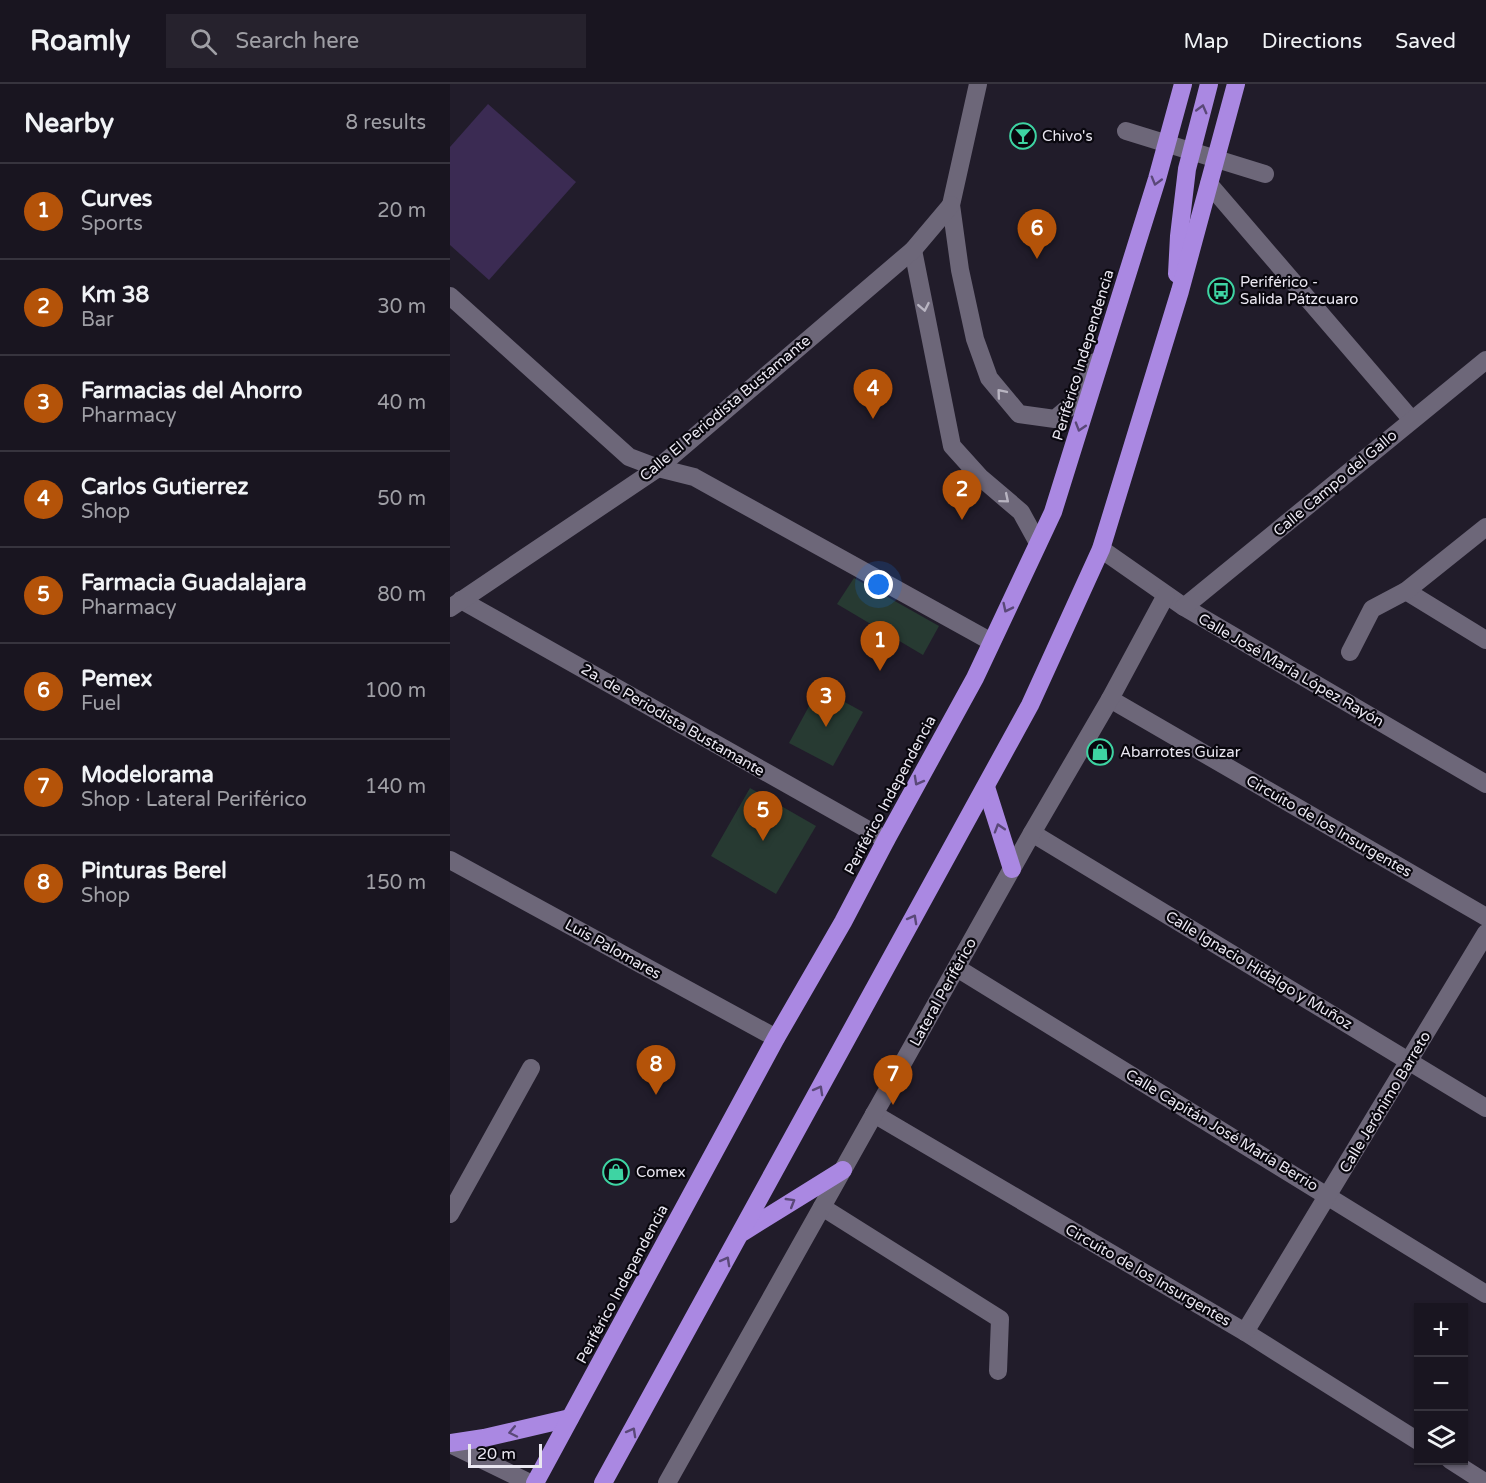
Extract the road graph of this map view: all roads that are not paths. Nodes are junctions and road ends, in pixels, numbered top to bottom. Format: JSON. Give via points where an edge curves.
{"nodes":[{"id":1,"x":978,"y":84,"type":"edge"},
{"id":2,"x":1183,"y":84,"type":"edge"},
{"id":3,"x":1209,"y":84,"type":"edge"},
{"id":4,"x":1236,"y":84,"type":"edge"},
{"id":5,"x":1126,"y":131,"type":"dead end"},
{"id":6,"x":1265,"y":174,"type":"dead end"},
{"id":7,"x":1209,"y":184,"type":"junction"},
{"id":8,"x":951,"y":205,"type":"junction"},
{"id":9,"x":913,"y":250,"type":"junction"},
{"id":10,"x":1180,"y":291,"type":"junction"},
{"id":11,"x":450,"y":296,"type":"edge"},
{"id":12,"x":1108,"y":337,"type":"junction"},
{"id":13,"x":1486,"y":360,"type":"edge"},
{"id":14,"x":1412,"y":419,"type":"junction"},
{"id":15,"x":658,"y":468,"type":"junction"},
{"id":16,"x":1486,"y":527,"type":"edge"},
{"id":17,"x":1038,"y":543,"type":"junction"},
{"id":18,"x":1101,"y":549,"type":"junction"},
{"id":19,"x":1406,"y":591,"type":"junction"},
{"id":20,"x":1166,"y":596,"type":"junction"},
{"id":21,"x":456,"y":604,"type":"edge"},
{"id":22,"x":1184,"y":607,"type":"junction"},
{"id":23,"x":1486,"y":640,"type":"edge"},
{"id":24,"x":990,"y":641,"type":"junction"},
{"id":25,"x":1350,"y":652,"type":"dead end"},
{"id":26,"x":1110,"y":699,"type":"junction"},
{"id":27,"x":1486,"y":784,"type":"edge"},
{"id":28,"x":986,"y":787,"type":"junction"},
{"id":29,"x":1032,"y":833,"type":"junction"},
{"id":30,"x":886,"y":840,"type":"junction"},
{"id":31,"x":453,"y":868,"type":"edge"},
{"id":32,"x":1012,"y":869,"type":"junction"},
{"id":33,"x":1486,"y":917,"type":"edge"},
{"id":34,"x":1486,"y":933,"type":"edge"},
{"id":35,"x":957,"y":968,"type":"junction"},
{"id":36,"x":776,"y":1038,"type":"junction"},
{"id":37,"x":1409,"y":1061,"type":"junction"},
{"id":38,"x":531,"y":1068,"type":"dead end"},
{"id":39,"x":1486,"y":1108,"type":"edge"},
{"id":40,"x":874,"y":1114,"type":"junction"},
{"id":41,"x":843,"y":1170,"type":"junction"},
{"id":42,"x":1329,"y":1196,"type":"junction"},
{"id":43,"x":822,"y":1207,"type":"junction"},
{"id":44,"x":450,"y":1214,"type":"edge"},
{"id":45,"x":741,"y":1233,"type":"junction"},
{"id":46,"x":1486,"y":1294,"type":"edge"},
{"id":47,"x":1245,"y":1332,"type":"junction"},
{"id":48,"x":998,"y":1371,"type":"dead end"},
{"id":49,"x":570,"y":1418,"type":"junction"},
{"id":50,"x":1414,"y":1438,"type":"edge"},
{"id":51,"x":450,"y":1443,"type":"edge"},
{"id":52,"x":1457,"y":1465,"type":"edge"},
{"id":53,"x":530,"y":1483,"type":"edge"},
{"id":54,"x":535,"y":1483,"type":"edge"},
{"id":55,"x":603,"y":1483,"type":"edge"},
{"id":56,"x":667,"y":1483,"type":"edge"},
{"id":57,"x":1486,"y":1483,"type":"edge"}],
"edges":[{"from":1,"to":8,"type":"street"},
{"from":2,"to":12,"type":"highway","name":"Periférico Independencia","one_way":true},
{"from":10,"to":3,"type":"highway","one_way":true,"via":[[1177,263],[1184,189]]},
{"from":4,"to":7,"type":"highway"},
{"from":5,"to":6,"type":"street"},
{"from":7,"to":10,"type":"highway"},
{"from":7,"to":14,"type":"street"},
{"from":8,"to":9,"type":"street","name":"Calle El Periodista Bustamante"},
{"from":12,"to":8,"type":"street","one_way":true,"via":[[1074,403],[1055,419],[1018,414],[989,378],[975,339]]},
{"from":9,"to":15,"type":"street","name":"Calle El Periodista Bustamante"},
{"from":9,"to":17,"type":"street","one_way":true,"via":[[952,446],[980,477],[1021,512]]},
{"from":10,"to":18,"type":"highway"},
{"from":11,"to":15,"type":"street","via":[[629,457]]},
{"from":12,"to":17,"type":"highway","name":"Periférico Independencia","one_way":true,"via":[[1053,512]]},
{"from":13,"to":14,"type":"street","name":"Calle Campo del Gallo"},
{"from":14,"to":22,"type":"street","name":"Calle Campo del Gallo"},
{"from":15,"to":21,"type":"street","name":"Calle El Periodista Bustamante"},
{"from":15,"to":24,"type":"street","via":[[694,477]]},
{"from":16,"to":19,"type":"street"},
{"from":17,"to":24,"type":"highway","name":"Periférico Independencia","one_way":true},
{"from":18,"to":20,"type":"street","name":"Calle José María López Rayón"},
{"from":18,"to":28,"type":"highway","via":[[1030,705]]},
{"from":19,"to":23,"type":"street"},
{"from":19,"to":25,"type":"street","via":[[1372,609]]},
{"from":20,"to":22,"type":"street","name":"Calle José María López Rayón"},
{"from":20,"to":26,"type":"street","name":"Lateral Periférico"},
{"from":21,"to":30,"type":"street","name":"2a. de Periodista Bustamante"},
{"from":22,"to":27,"type":"street","name":"Calle José María López Rayón"},
{"from":24,"to":30,"type":"highway","name":"Periférico Independencia","one_way":true,"via":[[975,678]]},
{"from":26,"to":29,"type":"street","name":"Lateral Periférico"},
{"from":26,"to":33,"type":"street","name":"Circuito de los Insurgentes"},
{"from":32,"to":28,"type":"highway","one_way":true},
{"from":45,"to":28,"type":"highway","one_way":true},
{"from":29,"to":32,"type":"street","name":"Lateral Periférico"},
{"from":29,"to":37,"type":"street","name":"Calle Ignacio Hidalgo y Muñoz"},
{"from":30,"to":36,"type":"highway","name":"Periférico Independencia"},
{"from":31,"to":36,"type":"street","name":"Luis Palomares"},
{"from":32,"to":35,"type":"street","name":"Lateral Periférico"},
{"from":34,"to":37,"type":"street","name":"Calle Jerónimo Barreto"},
{"from":35,"to":40,"type":"street","name":"Lateral Periférico"},
{"from":35,"to":42,"type":"street","name":"Calle Capitán José María Berrio"},
{"from":36,"to":49,"type":"highway","name":"Periférico Independencia"},
{"from":37,"to":39,"type":"street","name":"Calle Ignacio Hidalgo y Muñoz"},
{"from":37,"to":42,"type":"street","name":"Calle Jerónimo Barreto"},
{"from":38,"to":44,"type":"street"},
{"from":40,"to":41,"type":"street","name":"Lateral Periférico"},
{"from":40,"to":47,"type":"street","name":"Circuito de los Insurgentes"},
{"from":41,"to":43,"type":"street","name":"Lateral Periférico"},
{"from":45,"to":41,"type":"highway","one_way":true},
{"from":42,"to":46,"type":"street","name":"Calle Capitán José María Berrio"},
{"from":42,"to":47,"type":"street","name":"Calle Jerónimo Barreto"},
{"from":43,"to":48,"type":"street","via":[[1000,1319]]},
{"from":43,"to":56,"type":"street","name":"Lateral Periférico"},
{"from":55,"to":45,"type":"highway","one_way":true},
{"from":47,"to":50,"type":"street","name":"Circuito de los Insurgentes"},
{"from":49,"to":51,"type":"highway","one_way":true},
{"from":49,"to":54,"type":"highway","name":"Periférico Independencia"},
{"from":51,"to":53,"type":"street"},
{"from":52,"to":57,"type":"street"}]}
